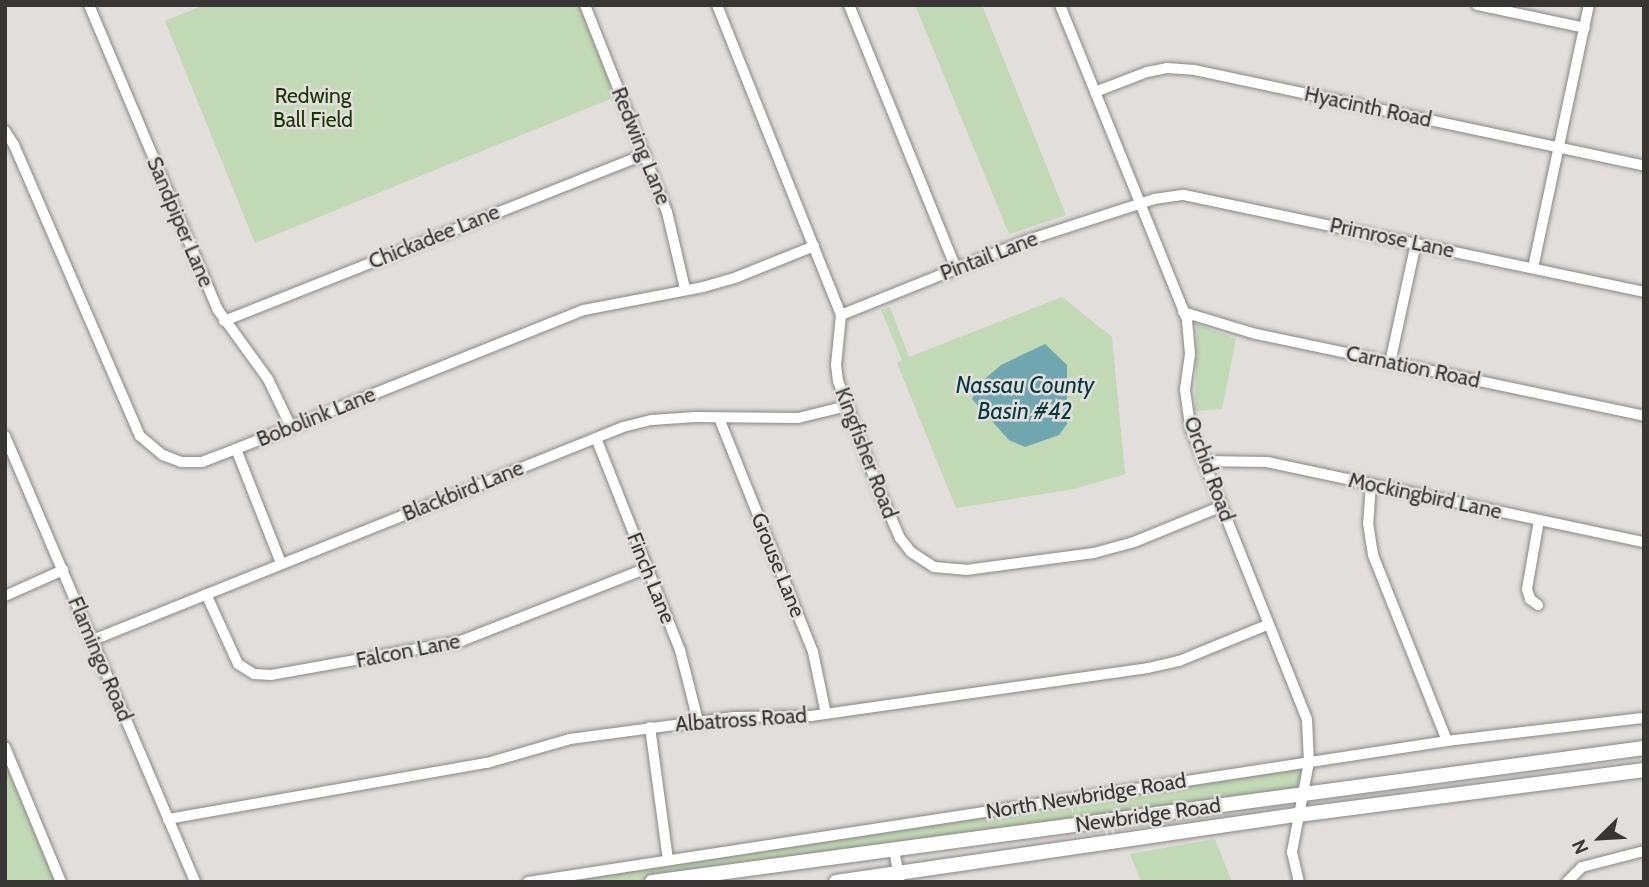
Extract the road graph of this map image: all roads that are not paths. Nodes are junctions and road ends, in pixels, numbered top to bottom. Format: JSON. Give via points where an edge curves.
{"nodes":[{"id":1,"x":89,"y":5,"type":"edge"},
{"id":2,"x":584,"y":5,"type":"edge"},
{"id":3,"x":717,"y":5,"type":"edge"},
{"id":4,"x":849,"y":5,"type":"edge"},
{"id":5,"x":1060,"y":5,"type":"edge"},
{"id":6,"x":1477,"y":5,"type":"edge"},
{"id":7,"x":1590,"y":5,"type":"edge"},
{"id":8,"x":1585,"y":28,"type":"junction"},
{"id":9,"x":1095,"y":92,"type":"junction"},
{"id":10,"x":5,"y":131,"type":"edge"},
{"id":11,"x":1559,"y":148,"type":"junction"},
{"id":12,"x":645,"y":154,"type":"junction"},
{"id":13,"x":1644,"y":166,"type":"edge"},
{"id":14,"x":1140,"y":203,"type":"junction"},
{"id":15,"x":1416,"y":243,"type":"junction"},
{"id":16,"x":814,"y":246,"type":"junction"},
{"id":17,"x":956,"y":268,"type":"junction"},
{"id":18,"x":1533,"y":268,"type":"junction"},
{"id":19,"x":685,"y":289,"type":"junction"},
{"id":20,"x":1644,"y":292,"type":"edge"},
{"id":21,"x":1184,"y":312,"type":"junction"},
{"id":22,"x":841,"y":315,"type":"junction"},
{"id":23,"x":224,"y":321,"type":"junction"},
{"id":24,"x":1390,"y":362,"type":"junction"},
{"id":25,"x":847,"y":406,"type":"junction"},
{"id":26,"x":1644,"y":416,"type":"edge"},
{"id":27,"x":719,"y":418,"type":"junction"},
{"id":28,"x":291,"y":427,"type":"junction"},
{"id":29,"x":5,"y":436,"type":"edge"},
{"id":30,"x":596,"y":438,"type":"junction"},
{"id":31,"x":236,"y":449,"type":"junction"},
{"id":32,"x":1204,"y":461,"type":"junction"},
{"id":33,"x":1371,"y":484,"type":"junction"},
{"id":34,"x":1222,"y":506,"type":"junction"},
{"id":35,"x":1539,"y":520,"type":"junction"},
{"id":36,"x":1644,"y":542,"type":"edge"},
{"id":37,"x":281,"y":563,"type":"junction"},
{"id":38,"x":647,"y":568,"type":"junction"},
{"id":39,"x":63,"y":570,"type":"junction"},
{"id":40,"x":205,"y":594,"type":"junction"},
{"id":41,"x":5,"y":596,"type":"edge"},
{"id":42,"x":1538,"y":605,"type":"dead end"},
{"id":43,"x":1269,"y":624,"type":"junction"},
{"id":44,"x":93,"y":640,"type":"junction"},
{"id":45,"x":826,"y":714,"type":"junction"},
{"id":46,"x":1644,"y":718,"type":"edge"},
{"id":47,"x":698,"y":721,"type":"junction"},
{"id":48,"x":649,"y":727,"type":"junction"},
{"id":49,"x":1447,"y":741,"type":"junction"},
{"id":50,"x":5,"y":747,"type":"edge"},
{"id":51,"x":1644,"y":748,"type":"edge"},
{"id":52,"x":1309,"y":762,"type":"junction"},
{"id":53,"x":1644,"y":770,"type":"edge"},
{"id":54,"x":1301,"y":794,"type":"junction"},
{"id":55,"x":1298,"y":815,"type":"junction"},
{"id":56,"x":168,"y":819,"type":"junction"},
{"id":57,"x":894,"y":849,"type":"junction"},
{"id":58,"x":1644,"y":850,"type":"edge"},
{"id":59,"x":668,"y":860,"type":"junction"},
{"id":60,"x":899,"y":877,"type":"edge"},
{"id":61,"x":61,"y":882,"type":"edge"},
{"id":62,"x":195,"y":882,"type":"edge"},
{"id":63,"x":528,"y":882,"type":"edge"},
{"id":64,"x":652,"y":882,"type":"edge"},
{"id":65,"x":836,"y":882,"type":"edge"},
{"id":66,"x":1299,"y":882,"type":"edge"},
{"id":67,"x":1567,"y":882,"type":"edge"}],
"edges":[{"from":1,"to":23,"type":"street","name":"Sandpiper Lane"},
{"from":2,"to":12,"type":"street","name":"Redwing Lane"},
{"from":3,"to":16,"type":"street","name":"Kingfisher Road"},
{"from":4,"to":17,"type":"street"},
{"from":5,"to":9,"type":"street","name":"Orchid Road"},
{"from":6,"to":8,"type":"street"},
{"from":7,"to":8,"type":"street"},
{"from":8,"to":11,"type":"street"},
{"from":9,"to":11,"type":"street","name":"Hyacinth Road","via":[[1147,72],[1194,70]]},
{"from":9,"to":14,"type":"street","name":"Orchid Road"},
{"from":10,"to":31,"type":"street","name":"Bobolink Lane","via":[[140,436],[163,456],[181,462],[202,462]]},
{"from":11,"to":13,"type":"street","name":"Hyacinth Road"},
{"from":11,"to":18,"type":"street"},
{"from":12,"to":19,"type":"street","name":"Redwing Lane","via":[[667,212]]},
{"from":12,"to":23,"type":"street","name":"Chickadee Lane"},
{"from":14,"to":15,"type":"street","name":"Primrose Lane","via":[[1174,195],[1202,196]]},
{"from":14,"to":17,"type":"street","name":"Pintail Lane"},
{"from":14,"to":21,"type":"street","name":"Orchid Road"},
{"from":15,"to":18,"type":"street","name":"Primrose Lane"},
{"from":15,"to":24,"type":"street"},
{"from":16,"to":19,"type":"street","name":"Bobolink Lane","via":[[737,277]]},
{"from":16,"to":22,"type":"street","name":"Kingfisher Road"},
{"from":17,"to":22,"type":"street","name":"Pintail Lane"},
{"from":18,"to":20,"type":"street","name":"Primrose Lane"},
{"from":19,"to":28,"type":"street","name":"Bobolink Lane","via":[[583,310]]},
{"from":21,"to":24,"type":"street","name":"Carnation Road","via":[[1256,334]]},
{"from":21,"to":32,"type":"street","name":"Orchid Road","via":[[1190,335],[1186,407]]},
{"from":22,"to":25,"type":"street","name":"Kingfisher Road","via":[[836,365]]},
{"from":23,"to":28,"type":"street","name":"Sandpiper Lane","via":[[268,379]]},
{"from":24,"to":26,"type":"street","name":"Carnation Road"},
{"from":25,"to":27,"type":"street","name":"Blackbird Lane","via":[[798,418]]},
{"from":25,"to":34,"type":"street","name":"Kingfisher Road","via":[[900,538],[911,552],[934,567],[966,570],[1094,553]]},
{"from":27,"to":30,"type":"street","name":"Blackbird Lane","via":[[652,420]]},
{"from":27,"to":45,"type":"street","name":"Grouse Lane","via":[[813,652]]},
{"from":28,"to":31,"type":"street","name":"Bobolink Lane"},
{"from":29,"to":39,"type":"street","name":"Flamingo Road"},
{"from":30,"to":37,"type":"street","name":"Blackbird Lane"},
{"from":30,"to":38,"type":"street","name":"Finch Lane"},
{"from":31,"to":37,"type":"street"},
{"from":32,"to":33,"type":"street","name":"Mockingbird Lane","via":[[1267,462]]},
{"from":32,"to":34,"type":"street","name":"Orchid Road"},
{"from":33,"to":35,"type":"street","name":"Mockingbird Lane"},
{"from":33,"to":49,"type":"street","via":[[1368,523],[1373,555]]},
{"from":34,"to":43,"type":"street","name":"Orchid Road"},
{"from":35,"to":36,"type":"street","name":"Mockingbird Lane"},
{"from":35,"to":42,"type":"street","via":[[1527,589]]},
{"from":37,"to":40,"type":"street","name":"Blackbird Lane"},
{"from":38,"to":40,"type":"street","name":"Falcon Lane","via":[[461,642],[271,675],[254,674],[238,664]]},
{"from":38,"to":47,"type":"street","name":"Finch Lane","via":[[689,675]]},
{"from":39,"to":41,"type":"street"},
{"from":39,"to":44,"type":"street","name":"Flamingo Road"},
{"from":40,"to":44,"type":"street","name":"Blackbird Lane"},
{"from":43,"to":45,"type":"street","name":"Albatross Road","via":[[1179,661],[1148,668]]},
{"from":43,"to":52,"type":"street","name":"Orchid Road","via":[[1307,720]]},
{"from":44,"to":56,"type":"street","name":"Flamingo Road"},
{"from":45,"to":47,"type":"street","name":"Albatross Road"},
{"from":46,"to":49,"type":"street","name":"North Newbridge Road"},
{"from":47,"to":48,"type":"street","name":"Albatross Road"},
{"from":48,"to":56,"type":"street","name":"Albatross Road","via":[[570,739],[487,763]]},
{"from":48,"to":59,"type":"street"},
{"from":49,"to":52,"type":"street","name":"North Newbridge Road"},
{"from":50,"to":61,"type":"street"},
{"from":51,"to":54,"type":"main road","name":"Newbridge Road"},
{"from":52,"to":54,"type":"street","name":"Orchid Road"},
{"from":52,"to":59,"type":"street","name":"North Newbridge Road"},
{"from":53,"to":55,"type":"main road","name":"Newbridge Road"},
{"from":54,"to":55,"type":"street","name":"Orchid Road"},
{"from":54,"to":57,"type":"main road","name":"Newbridge Road"},
{"from":55,"to":60,"type":"main road","name":"Newbridge Road"},
{"from":55,"to":66,"type":"street","name":"Orchid Road","via":[[1292,852]]},
{"from":56,"to":62,"type":"street","name":"Flamingo Road"},
{"from":57,"to":60,"type":"street"},
{"from":57,"to":64,"type":"main road","name":"Newbridge Road"},
{"from":58,"to":67,"type":"street","via":[[1582,867]]},
{"from":59,"to":63,"type":"street","name":"North Newbridge Road"},
{"from":60,"to":65,"type":"main road","name":"Newbridge Road"}]}
